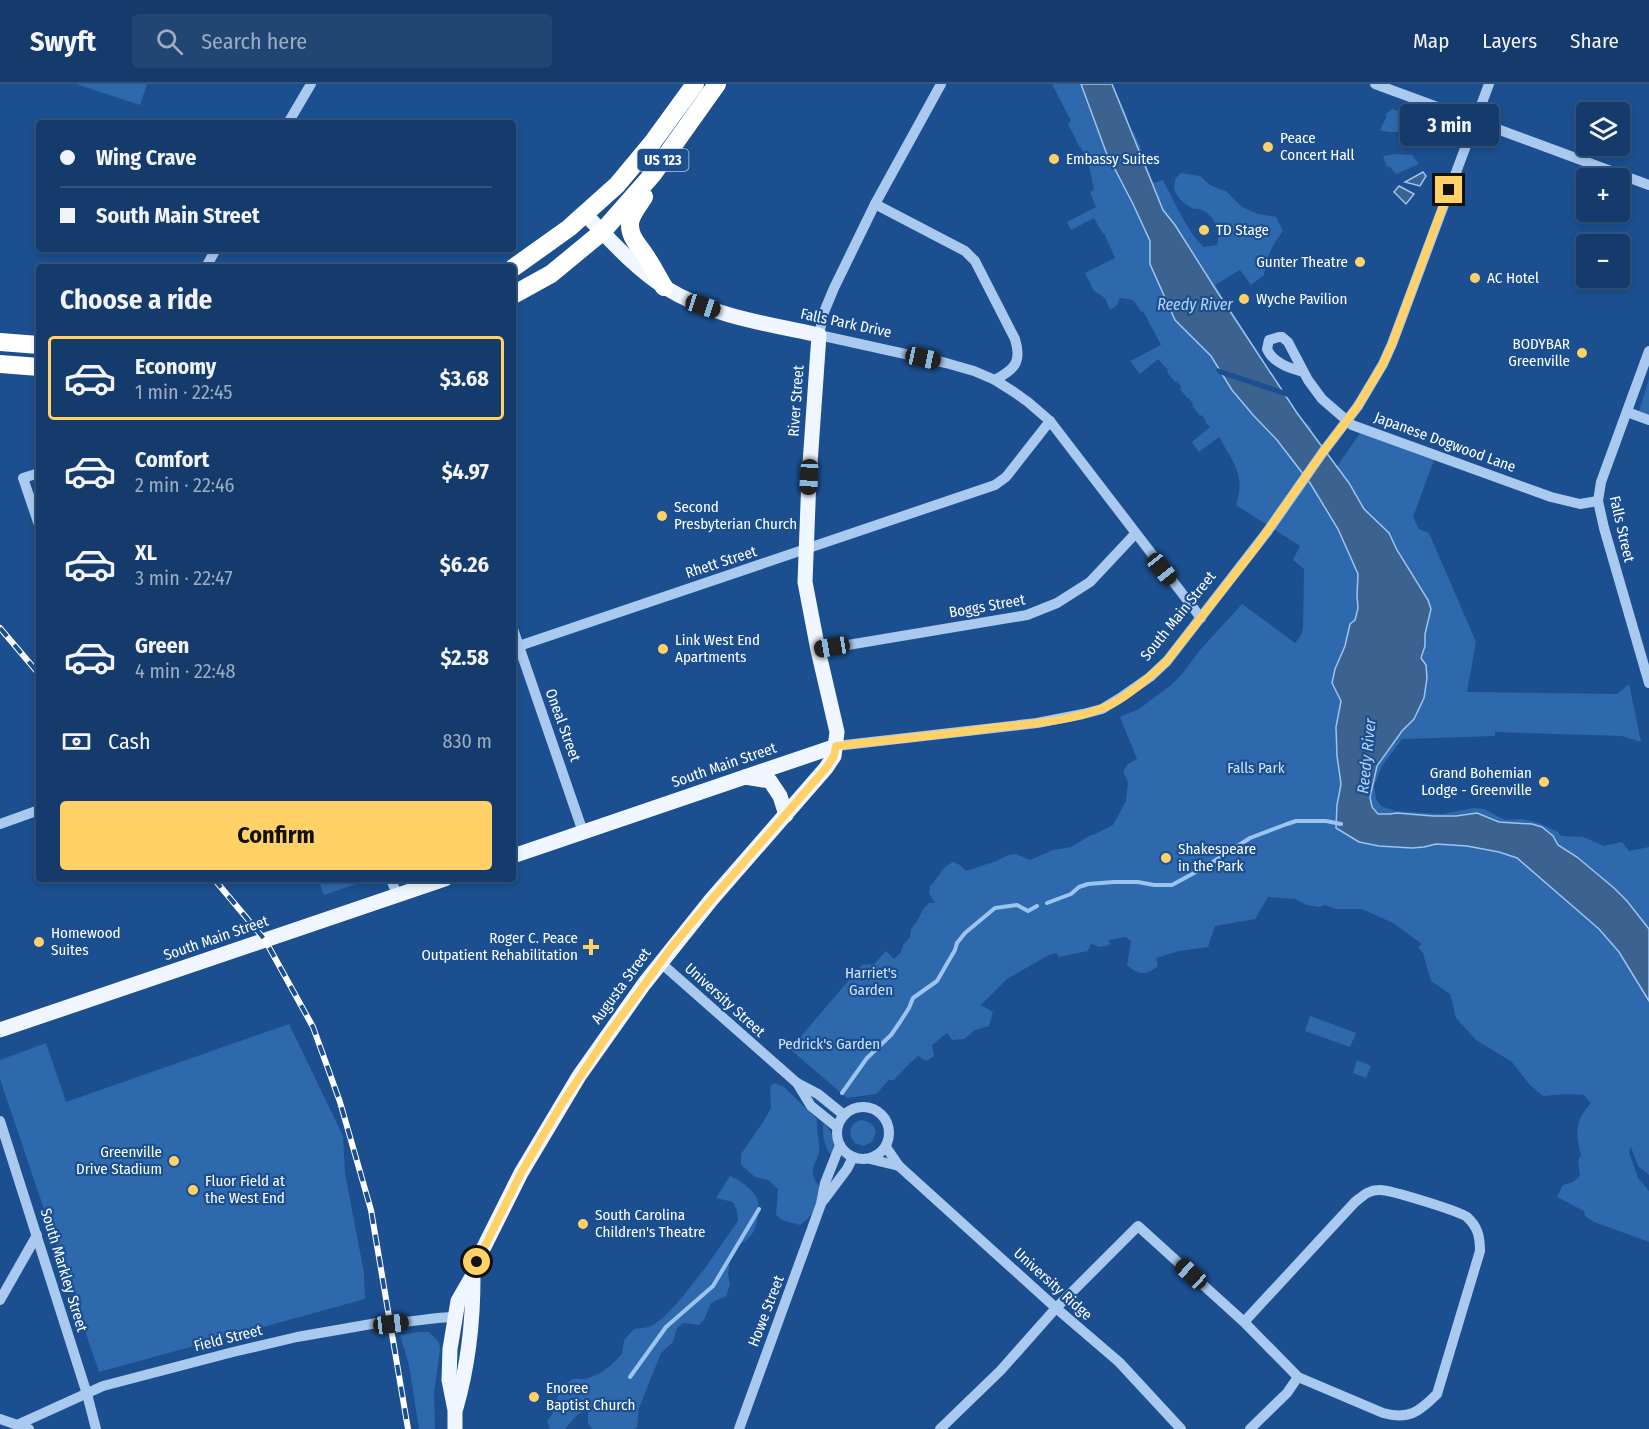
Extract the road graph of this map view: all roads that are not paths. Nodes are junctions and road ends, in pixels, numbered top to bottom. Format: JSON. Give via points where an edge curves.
{"nodes":[{"id":1,"x":311,"y":84,"type":"edge"},
{"id":2,"x":695,"y":84,"type":"edge"},
{"id":3,"x":717,"y":84,"type":"edge"},
{"id":4,"x":941,"y":84,"type":"edge"},
{"id":5,"x":1375,"y":84,"type":"edge"},
{"id":6,"x":1489,"y":84,"type":"edge"},
{"id":7,"x":290,"y":120,"type":"edge"},
{"id":8,"x":1475,"y":121,"type":"junction"},
{"id":9,"x":653,"y":174,"type":"junction"},
{"id":10,"x":1649,"y":185,"type":"edge"},
{"id":11,"x":875,"y":204,"type":"junction"},
{"id":12,"x":585,"y":214,"type":"junction"},
{"id":13,"x":602,"y":232,"type":"junction"},
{"id":14,"x":516,"y":266,"type":"edge"},
{"id":15,"x":664,"y":287,"type":"junction"},
{"id":16,"x":516,"y":293,"type":"edge"},
{"id":17,"x":819,"y":335,"type":"junction"},
{"id":18,"x":0,"y":342,"type":"edge"},
{"id":19,"x":36,"y":345,"type":"edge"},
{"id":20,"x":1649,"y":351,"type":"edge"},
{"id":21,"x":0,"y":364,"type":"edge"},
{"id":22,"x":36,"y":367,"type":"edge"},
{"id":23,"x":1303,"y":372,"type":"dead end"},
{"id":24,"x":995,"y":380,"type":"junction"},
{"id":25,"x":1627,"y":412,"type":"junction"},
{"id":26,"x":1649,"y":420,"type":"edge"},
{"id":27,"x":1050,"y":421,"type":"junction"},
{"id":28,"x":36,"y":474,"type":"edge"},
{"id":29,"x":1598,"y":501,"type":"junction"},
{"id":30,"x":36,"y":516,"type":"edge"},
{"id":31,"x":1135,"y":534,"type":"junction"},
{"id":32,"x":806,"y":550,"type":"junction"},
{"id":33,"x":1201,"y":618,"type":"junction"},
{"id":34,"x":516,"y":647,"type":"edge"},
{"id":35,"x":818,"y":650,"type":"junction"},
{"id":36,"x":1649,"y":683,"type":"edge"},
{"id":37,"x":836,"y":746,"type":"junction"},
{"id":38,"x":743,"y":776,"type":"junction"},
{"id":39,"x":36,"y":811,"type":"edge"},
{"id":40,"x":786,"y":815,"type":"junction"},
{"id":41,"x":0,"y":824,"type":"edge"},
{"id":42,"x":583,"y":832,"type":"junction"},
{"id":43,"x":516,"y":855,"type":"edge"},
{"id":44,"x":393,"y":882,"type":"edge"},
{"id":45,"x":436,"y":882,"type":"edge"},
{"id":46,"x":397,"y":895,"type":"junction"},
{"id":47,"x":661,"y":963,"type":"junction"},
{"id":48,"x":0,"y":1030,"type":"edge"},
{"id":49,"x":796,"y":1083,"type":"junction"},
{"id":50,"x":844,"y":1115,"type":"junction"},
{"id":51,"x":0,"y":1121,"type":"edge"},
{"id":52,"x":837,"y":1127,"type":"junction"},
{"id":53,"x":840,"y":1145,"type":"junction"},
{"id":54,"x":886,"y":1147,"type":"junction"},
{"id":55,"x":853,"y":1157,"type":"junction"},
{"id":56,"x":870,"y":1159,"type":"junction"},
{"id":57,"x":899,"y":1166,"type":"junction"},
{"id":58,"x":821,"y":1204,"type":"junction"},
{"id":59,"x":37,"y":1235,"type":"junction"},
{"id":60,"x":473,"y":1275,"type":"junction"},
{"id":61,"x":0,"y":1300,"type":"edge"},
{"id":62,"x":1056,"y":1308,"type":"junction"},
{"id":63,"x":455,"y":1317,"type":"junction"},
{"id":64,"x":1245,"y":1322,"type":"junction"},
{"id":65,"x":1298,"y":1377,"type":"junction"},
{"id":66,"x":87,"y":1394,"type":"junction"},
{"id":67,"x":455,"y":1410,"type":"junction"},
{"id":68,"x":0,"y":1419,"type":"edge"},
{"id":69,"x":17,"y":1425,"type":"junction"},
{"id":70,"x":29,"y":1429,"type":"edge"},
{"id":71,"x":96,"y":1429,"type":"edge"},
{"id":72,"x":455,"y":1429,"type":"edge"},
{"id":73,"x":739,"y":1429,"type":"edge"},
{"id":74,"x":940,"y":1429,"type":"edge"},
{"id":75,"x":1182,"y":1429,"type":"edge"},
{"id":76,"x":1250,"y":1429,"type":"edge"}],
"edges":[{"from":1,"to":7,"type":"street"},
{"from":2,"to":12,"type":"highway","number":"US 123","via":[[617,185]]},
{"from":3,"to":9,"type":"highway","number":"US 123"},
{"from":4,"to":11,"type":"street","name":"River Street"},
{"from":5,"to":8,"type":"street"},
{"from":6,"to":8,"type":"street","name":"South Main Street"},
{"from":8,"to":10,"type":"street"},
{"from":8,"to":33,"type":"street","name":"South Main Street","bridge":true,"via":[[1383,364],[1358,406]]},
{"from":9,"to":13,"type":"highway","number":"US 123"},
{"from":9,"to":15,"type":"highway","via":[[630,222],[634,240]]},
{"from":11,"to":17,"type":"street","name":"River Street","via":[[834,288]]},
{"from":11,"to":24,"type":"street","via":[[971,256],[1018,350],[1014,366]]},
{"from":12,"to":13,"type":"main road","name":"Falls Park Drive"},
{"from":12,"to":14,"type":"highway","number":"US 123"},
{"from":13,"to":15,"type":"main road","name":"Falls Park Drive"},
{"from":13,"to":16,"type":"highway","number":"US 123","via":[[551,274]]},
{"from":15,"to":17,"type":"main road","name":"Falls Park Drive","via":[[725,313]]},
{"from":17,"to":24,"type":"street","name":"Falls Park Drive","via":[[946,363]]},
{"from":17,"to":32,"type":"main road","name":"River Street"},
{"from":18,"to":19,"type":"highway"},
{"from":20,"to":25,"type":"street","name":"Falls Street"},
{"from":21,"to":22,"type":"highway"},
{"from":23,"to":29,"type":"street","name":"Japanese Dogwood Lane","via":[[1322,399],[1352,425],[1551,497],[1580,504]]},
{"from":24,"to":27,"type":"street","name":"Falls Park Drive"},
{"from":25,"to":26,"type":"street"},
{"from":25,"to":29,"type":"street","name":"Falls Street","via":[[1601,482]]},
{"from":27,"to":31,"type":"street","name":"Falls Park Drive"},
{"from":27,"to":32,"type":"street","name":"Rhett Street","via":[[995,486]]},
{"from":28,"to":30,"type":"street","via":[[23,478]]},
{"from":29,"to":36,"type":"street","name":"Falls Street"},
{"from":31,"to":33,"type":"street","name":"Falls Park Drive"},
{"from":31,"to":35,"type":"street","name":"Boggs Street","via":[[1090,582],[1057,603],[1027,615]]},
{"from":32,"to":34,"type":"street","name":"Rhett Street"},
{"from":32,"to":35,"type":"main road","name":"River Street","via":[[806,582]]},
{"from":33,"to":37,"type":"street","name":"South Main Street","via":[[1150,677],[1102,709],[1036,723]]},
{"from":34,"to":42,"type":"street","name":"Oneal Street"},
{"from":35,"to":37,"type":"main road","name":"River Street","via":[[837,732]]},
{"from":37,"to":38,"type":"main road","name":"South Main Street"},
{"from":37,"to":40,"type":"main road","name":"Augusta Street","via":[[826,768]]},
{"from":38,"to":40,"type":"main road","via":[[770,781]]},
{"from":38,"to":42,"type":"main road","name":"South Main Street"},
{"from":39,"to":41,"type":"street"},
{"from":40,"to":47,"type":"main road","name":"Augusta Street"},
{"from":42,"to":43,"type":"main road","name":"South Main Street"},
{"from":44,"to":46,"type":"street"},
{"from":45,"to":46,"type":"main road","name":"South Main Street"},
{"from":46,"to":48,"type":"main road","name":"South Main Street"},
{"from":47,"to":49,"type":"street","name":"University Street"},
{"from":47,"to":60,"type":"main road","name":"Augusta Street","via":[[552,1120],[521,1173]]},
{"from":49,"to":50,"type":"street","name":"University Street","via":[[818,1094]]},
{"from":49,"to":52,"type":"street","name":"University Street","via":[[811,1106]]},
{"from":50,"to":52,"type":"street"},
{"from":50,"to":54,"type":"street","via":[[861,1107],[881,1114],[889,1128]]},
{"from":51,"to":59,"type":"street","name":"South Markley Street"},
{"from":52,"to":53,"type":"street"},
{"from":53,"to":55,"type":"street"},
{"from":53,"to":58,"type":"street","name":"Howe Street"},
{"from":54,"to":56,"type":"street"},
{"from":54,"to":57,"type":"street","name":"University Ridge"},
{"from":55,"to":56,"type":"street"},
{"from":55,"to":58,"type":"street","name":"Howe Street"},
{"from":56,"to":57,"type":"street","name":"University Ridge"},
{"from":57,"to":62,"type":"street","name":"University Ridge"},
{"from":58,"to":73,"type":"street","name":"Howe Street"},
{"from":59,"to":61,"type":"street"},
{"from":59,"to":66,"type":"street","name":"South Markley Street"},
{"from":60,"to":63,"type":"main road","name":"Augusta Street","via":[[458,1300]]},
{"from":60,"to":67,"type":"main road","name":"Augusta Street","via":[[464,1381]]},
{"from":62,"to":64,"type":"street","via":[[1138,1226]]},
{"from":62,"to":74,"type":"street","via":[[1001,1370]]},
{"from":62,"to":75,"type":"street","name":"University Ridge","via":[[1119,1362]]},
{"from":63,"to":66,"type":"street","name":"Field Street","via":[[332,1331],[233,1352],[103,1386]]},
{"from":63,"to":67,"type":"main road","name":"Augusta Street","via":[[449,1380]]},
{"from":64,"to":65,"type":"street"},
{"from":64,"to":65,"type":"street","via":[[1367,1192],[1392,1191],[1465,1215],[1480,1235],[1480,1251],[1437,1394],[1423,1408],[1396,1417]]},
{"from":65,"to":76,"type":"street"},
{"from":66,"to":69,"type":"street","name":"Field Street"},
{"from":66,"to":71,"type":"street","name":"South Markley Street"},
{"from":67,"to":72,"type":"main road","name":"Augusta Street"},
{"from":68,"to":69,"type":"street"},
{"from":69,"to":70,"type":"street"}]}
